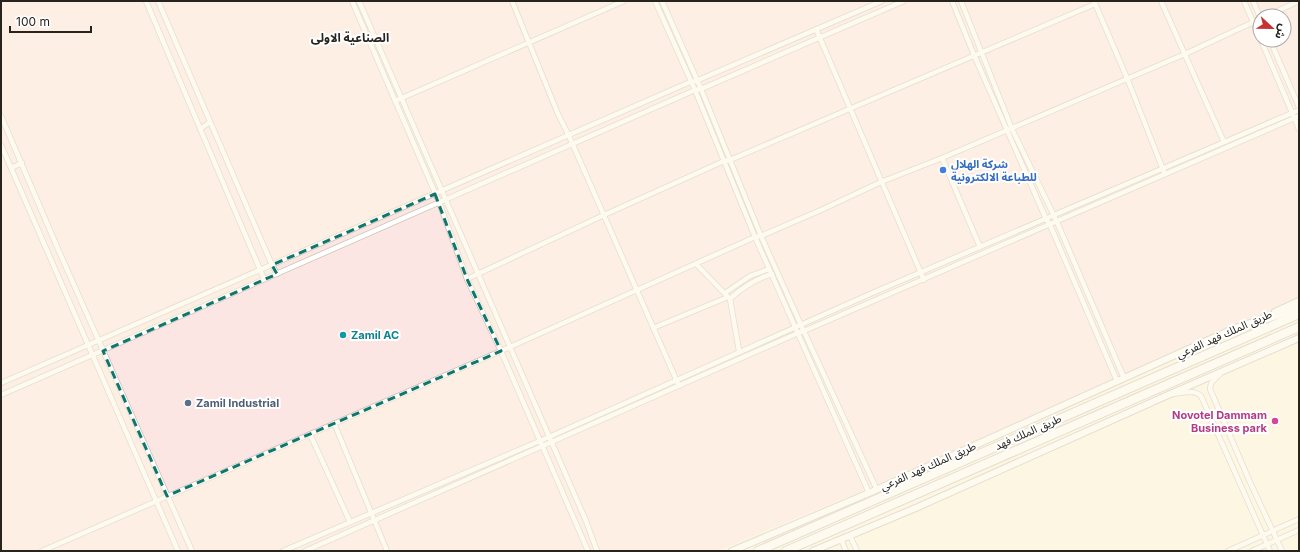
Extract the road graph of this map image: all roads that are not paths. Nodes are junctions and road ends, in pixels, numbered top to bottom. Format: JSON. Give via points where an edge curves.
{"nodes":[{"id":1,"x":146,"y":1,"type":"edge"},
{"id":2,"x":158,"y":1,"type":"edge"},
{"id":3,"x":352,"y":1,"type":"edge"},
{"id":4,"x":359,"y":1,"type":"edge"},
{"id":5,"x":512,"y":1,"type":"edge"},
{"id":6,"x":624,"y":1,"type":"edge"},
{"id":7,"x":655,"y":1,"type":"edge"},
{"id":8,"x":662,"y":1,"type":"edge"},
{"id":9,"x":882,"y":1,"type":"edge"},
{"id":10,"x":904,"y":1,"type":"edge"},
{"id":11,"x":952,"y":1,"type":"edge"},
{"id":12,"x":961,"y":1,"type":"edge"},
{"id":13,"x":1161,"y":1,"type":"edge"},
{"id":14,"x":1244,"y":1,"type":"edge"},
{"id":15,"x":1094,"y":2,"type":"edge"},
{"id":16,"x":1299,"y":2,"type":"edge"},
{"id":17,"x":160,"y":6,"type":"junction"},
{"id":18,"x":1285,"y":8,"type":"edge"},
{"id":19,"x":149,"y":10,"type":"junction"},
{"id":20,"x":1252,"y":19,"type":"edge"},
{"id":21,"x":1252,"y":24,"type":"edge"},
{"id":22,"x":816,"y":29,"type":"junction"},
{"id":23,"x":819,"y":38,"type":"junction"},
{"id":24,"x":530,"y":42,"type":"junction"},
{"id":25,"x":978,"y":44,"type":"junction"},
{"id":26,"x":1264,"y":48,"type":"edge"},
{"id":27,"x":1273,"y":48,"type":"edge"},
{"id":28,"x":982,"y":52,"type":"junction"},
{"id":29,"x":1185,"y":54,"type":"junction"},
{"id":30,"x":974,"y":55,"type":"junction"},
{"id":31,"x":1285,"y":76,"type":"junction"},
{"id":32,"x":1127,"y":78,"type":"junction"},
{"id":33,"x":696,"y":80,"type":"junction"},
{"id":34,"x":690,"y":82,"type":"junction"},
{"id":35,"x":1279,"y":83,"type":"junction"},
{"id":36,"x":701,"y":89,"type":"junction"},
{"id":37,"x":695,"y":90,"type":"junction"},
{"id":38,"x":401,"y":98,"type":"junction"},
{"id":39,"x":395,"y":100,"type":"junction"},
{"id":40,"x":851,"y":108,"type":"junction"},
{"id":41,"x":1299,"y":108,"type":"edge"},
{"id":42,"x":1,"y":116,"type":"edge"},
{"id":43,"x":1295,"y":116,"type":"edge"},
{"id":44,"x":210,"y":122,"type":"junction"},
{"id":45,"x":1010,"y":122,"type":"junction"},
{"id":46,"x":1012,"y":128,"type":"junction"},
{"id":47,"x":200,"y":129,"type":"junction"},
{"id":48,"x":1299,"y":129,"type":"edge"},
{"id":49,"x":1007,"y":131,"type":"junction"},
{"id":50,"x":569,"y":136,"type":"junction"},
{"id":51,"x":1224,"y":142,"type":"junction"},
{"id":52,"x":573,"y":144,"type":"junction"},
{"id":53,"x":1,"y":145,"type":"edge"},
{"id":54,"x":942,"y":158,"type":"junction"},
{"id":55,"x":730,"y":160,"type":"junction"},
{"id":56,"x":724,"y":161,"type":"junction"},
{"id":57,"x":22,"y":163,"type":"junction"},
{"id":58,"x":11,"y":168,"type":"junction"},
{"id":59,"x":1163,"y":169,"type":"junction"},
{"id":60,"x":1165,"y":175,"type":"junction"},
{"id":61,"x":881,"y":182,"type":"junction"},
{"id":62,"x":442,"y":191,"type":"junction"},
{"id":63,"x":435,"y":194,"type":"junction"},
{"id":64,"x":445,"y":199,"type":"junction"},
{"id":65,"x":438,"y":202,"type":"junction"},
{"id":66,"x":604,"y":215,"type":"junction"},
{"id":67,"x":1053,"y":215,"type":"junction"},
{"id":68,"x":1046,"y":219,"type":"junction"},
{"id":69,"x":1056,"y":222,"type":"junction"},
{"id":70,"x":1050,"y":225,"type":"junction"},
{"id":71,"x":761,"y":236,"type":"junction"},
{"id":72,"x":755,"y":237,"type":"junction"},
{"id":73,"x":980,"y":246,"type":"junction"},
{"id":74,"x":58,"y":249,"type":"junction"},
{"id":75,"x":48,"y":253,"type":"junction"},
{"id":76,"x":696,"y":264,"type":"junction"},
{"id":77,"x":272,"y":265,"type":"junction"},
{"id":78,"x":769,"y":269,"type":"junction"},
{"id":79,"x":260,"y":270,"type":"junction"},
{"id":80,"x":920,"y":272,"type":"junction"},
{"id":81,"x":277,"y":274,"type":"junction"},
{"id":82,"x":478,"y":274,"type":"junction"},
{"id":83,"x":772,"y":274,"type":"junction"},
{"id":84,"x":264,"y":279,"type":"junction"},
{"id":85,"x":467,"y":279,"type":"junction"},
{"id":86,"x":924,"y":280,"type":"junction"},
{"id":87,"x":637,"y":291,"type":"junction"},
{"id":88,"x":728,"y":297,"type":"junction"},
{"id":89,"x":1299,"y":301,"type":"edge"},
{"id":90,"x":1092,"y":304,"type":"junction"},
{"id":91,"x":1085,"y":307,"type":"junction"},
{"id":92,"x":1299,"y":307,"type":"edge"},
{"id":93,"x":1299,"y":314,"type":"edge"},
{"id":94,"x":801,"y":325,"type":"junction"},
{"id":95,"x":795,"y":326,"type":"junction"},
{"id":96,"x":653,"y":328,"type":"junction"},
{"id":97,"x":1299,"y":328,"type":"edge"},
{"id":98,"x":804,"y":331,"type":"junction"},
{"id":99,"x":1230,"y":331,"type":"junction"},
{"id":100,"x":798,"y":333,"type":"junction"},
{"id":101,"x":1299,"y":338,"type":"edge"},
{"id":102,"x":98,"y":340,"type":"junction"},
{"id":103,"x":88,"y":345,"type":"junction"},
{"id":104,"x":510,"y":347,"type":"junction"},
{"id":105,"x":103,"y":351,"type":"junction"},
{"id":106,"x":501,"y":351,"type":"junction"},
{"id":107,"x":740,"y":351,"type":"junction"},
{"id":108,"x":92,"y":356,"type":"junction"},
{"id":109,"x":1222,"y":372,"type":"junction"},
{"id":110,"x":1124,"y":378,"type":"junction"},
{"id":111,"x":676,"y":380,"type":"junction"},
{"id":112,"x":1117,"y":381,"type":"junction"},
{"id":113,"x":1,"y":383,"type":"edge"},
{"id":114,"x":679,"y":386,"type":"junction"},
{"id":115,"x":1,"y":395,"type":"edge"},
{"id":116,"x":1168,"y":395,"type":"junction"},
{"id":117,"x":532,"y":397,"type":"junction"},
{"id":118,"x":523,"y":401,"type":"junction"},
{"id":119,"x":838,"y":404,"type":"junction"},
{"id":120,"x":831,"y":407,"type":"junction"},
{"id":121,"x":334,"y":423,"type":"junction"},
{"id":122,"x":310,"y":434,"type":"junction"},
{"id":123,"x":548,"y":437,"type":"junction"},
{"id":124,"x":540,"y":440,"type":"junction"},
{"id":125,"x":552,"y":443,"type":"junction"},
{"id":126,"x":544,"y":446,"type":"junction"},
{"id":127,"x":877,"y":490,"type":"junction"},
{"id":128,"x":869,"y":493,"type":"junction"},
{"id":129,"x":167,"y":496,"type":"junction"},
{"id":130,"x":156,"y":501,"type":"junction"},
{"id":131,"x":372,"y":513,"type":"junction"},
{"id":132,"x":1299,"y":519,"type":"edge"},
{"id":133,"x":374,"y":521,"type":"junction"},
{"id":134,"x":586,"y":521,"type":"junction"},
{"id":135,"x":350,"y":522,"type":"junction"},
{"id":136,"x":578,"y":524,"type":"junction"},
{"id":137,"x":1272,"y":530,"type":"junction"},
{"id":138,"x":1299,"y":530,"type":"edge"},
{"id":139,"x":850,"y":536,"type":"junction"},
{"id":140,"x":1263,"y":536,"type":"junction"},
{"id":141,"x":841,"y":539,"type":"junction"},
{"id":142,"x":1277,"y":540,"type":"junction"},
{"id":143,"x":753,"y":542,"type":"junction"},
{"id":144,"x":1267,"y":544,"type":"junction"},
{"id":145,"x":42,"y":551,"type":"edge"},
{"id":146,"x":178,"y":551,"type":"edge"},
{"id":147,"x":192,"y":551,"type":"edge"},
{"id":148,"x":283,"y":551,"type":"edge"},
{"id":149,"x":305,"y":551,"type":"edge"},
{"id":150,"x":387,"y":551,"type":"edge"},
{"id":151,"x":588,"y":551,"type":"edge"},
{"id":152,"x":597,"y":551,"type":"edge"},
{"id":153,"x":732,"y":551,"type":"edge"},
{"id":154,"x":735,"y":551,"type":"edge"},
{"id":155,"x":758,"y":551,"type":"edge"},
{"id":156,"x":786,"y":551,"type":"edge"},
{"id":157,"x":813,"y":551,"type":"edge"},
{"id":158,"x":846,"y":551,"type":"edge"},
{"id":159,"x":857,"y":551,"type":"edge"},
{"id":160,"x":1228,"y":551,"type":"edge"},
{"id":161,"x":1252,"y":551,"type":"edge"},
{"id":162,"x":1270,"y":551,"type":"edge"},
{"id":163,"x":1282,"y":551,"type":"edge"}],
"edges":[{"from":1,"to":19,"type":"street"},
{"from":2,"to":17,"type":"street"},
{"from":3,"to":39,"type":"street"},
{"from":4,"to":38,"type":"street"},
{"from":5,"to":24,"type":"street"},
{"from":6,"to":24,"type":"street"},
{"from":7,"to":34,"type":"street"},
{"from":8,"to":33,"type":"street"},
{"from":9,"to":22,"type":"street"},
{"from":10,"to":23,"type":"street"},
{"from":11,"to":30,"type":"street"},
{"from":12,"to":25,"type":"street"},
{"from":13,"to":29,"type":"street"},
{"from":14,"to":20,"type":"street"},
{"from":15,"to":28,"type":"street"},
{"from":15,"to":32,"type":"street"},
{"from":16,"to":18,"type":"street"},
{"from":17,"to":19,"type":"street"},
{"from":17,"to":44,"type":"street"},
{"from":19,"to":47,"type":"street"},
{"from":21,"to":29,"type":"street"},
{"from":22,"to":23,"type":"street"},
{"from":22,"to":33,"type":"street"},
{"from":23,"to":36,"type":"street"},
{"from":23,"to":40,"type":"street"},
{"from":24,"to":38,"type":"street"},
{"from":24,"to":50,"type":"street"},
{"from":25,"to":28,"type":"street"},
{"from":25,"to":30,"type":"street"},
{"from":26,"to":35,"type":"street"},
{"from":27,"to":31,"type":"street"},
{"from":28,"to":30,"type":"street"},
{"from":28,"to":45,"type":"street"},
{"from":29,"to":32,"type":"street"},
{"from":29,"to":51,"type":"street"},
{"from":30,"to":40,"type":"street"},
{"from":30,"to":49,"type":"street"},
{"from":31,"to":35,"type":"street"},
{"from":31,"to":41,"type":"street"},
{"from":32,"to":46,"type":"street"},
{"from":32,"to":59,"type":"street"},
{"from":33,"to":34,"type":"street"},
{"from":33,"to":36,"type":"street"},
{"from":34,"to":37,"type":"street"},
{"from":34,"to":50,"type":"street"},
{"from":35,"to":43,"type":"street"},
{"from":36,"to":37,"type":"street"},
{"from":36,"to":55,"type":"street"},
{"from":37,"to":52,"type":"street"},
{"from":37,"to":56,"type":"street"},
{"from":38,"to":39,"type":"street"},
{"from":38,"to":62,"type":"street"},
{"from":39,"to":63,"type":"street"},
{"from":40,"to":55,"type":"street"},
{"from":40,"to":61,"type":"street"},
{"from":41,"to":43,"type":"street"},
{"from":42,"to":57,"type":"street"},
{"from":43,"to":48,"type":"street"},
{"from":43,"to":51,"type":"street"},
{"from":43,"to":60,"type":"street"},
{"from":44,"to":47,"type":"street"},
{"from":44,"to":77,"type":"street"},
{"from":45,"to":46,"type":"street"},
{"from":45,"to":49,"type":"street"},
{"from":46,"to":49,"type":"street"},
{"from":46,"to":67,"type":"street"},
{"from":47,"to":79,"type":"street"},
{"from":49,"to":54,"type":"street"},
{"from":49,"to":68,"type":"street"},
{"from":50,"to":52,"type":"street"},
{"from":50,"to":62,"type":"street"},
{"from":51,"to":59,"type":"street"},
{"from":52,"to":64,"type":"street"},
{"from":52,"to":66,"type":"street"},
{"from":53,"to":58,"type":"street"},
{"from":54,"to":61,"type":"street"},
{"from":54,"to":73,"type":"street"},
{"from":55,"to":56,"type":"street"},
{"from":55,"to":71,"type":"street"},
{"from":56,"to":66,"type":"street"},
{"from":56,"to":72,"type":"street"},
{"from":57,"to":58,"type":"street"},
{"from":57,"to":74,"type":"street"},
{"from":58,"to":75,"type":"street"},
{"from":59,"to":60,"type":"street"},
{"from":59,"to":67,"type":"street"},
{"from":60,"to":69,"type":"street"},
{"from":61,"to":71,"type":"street"},
{"from":61,"to":80,"type":"street"},
{"from":62,"to":63,"type":"street"},
{"from":62,"to":64,"type":"street"},
{"from":63,"to":65,"type":"street"},
{"from":63,"to":77,"type":"street"},
{"from":64,"to":65,"type":"street"},
{"from":64,"to":82,"type":"street"},
{"from":65,"to":81,"type":"street"},
{"from":65,"to":85,"type":"street"},
{"from":66,"to":82,"type":"street"},
{"from":66,"to":87,"type":"street"},
{"from":67,"to":68,"type":"street"},
{"from":67,"to":69,"type":"street"},
{"from":68,"to":70,"type":"street"},
{"from":68,"to":73,"type":"street"},
{"from":69,"to":70,"type":"street"},
{"from":69,"to":90,"type":"street"},
{"from":70,"to":86,"type":"street"},
{"from":70,"to":91,"type":"street"},
{"from":71,"to":72,"type":"street"},
{"from":71,"to":94,"type":"street"},
{"from":72,"to":76,"type":"street"},
{"from":72,"to":78,"type":"street"},
{"from":73,"to":80,"type":"street"},
{"from":74,"to":75,"type":"street"},
{"from":74,"to":102,"type":"street"},
{"from":75,"to":103,"type":"street"},
{"from":76,"to":87,"type":"street"},
{"from":76,"to":88,"type":"street"},
{"from":77,"to":79,"type":"street"},
{"from":77,"to":81,"type":"street"},
{"from":78,"to":83,"type":"street"},
{"from":78,"to":88,"type":"street","via":[[750,276]]},
{"from":79,"to":84,"type":"street"},
{"from":79,"to":102,"type":"street"},
{"from":80,"to":86,"type":"street"},
{"from":80,"to":94,"type":"street"},
{"from":81,"to":84,"type":"street"},
{"from":82,"to":85,"type":"street"},
{"from":82,"to":104,"type":"street"},
{"from":83,"to":88,"type":"street","via":[[750,283]]},
{"from":83,"to":95,"type":"street"},
{"from":84,"to":105,"type":"street"},
{"from":85,"to":106,"type":"street"},
{"from":86,"to":98,"type":"street"},
{"from":87,"to":96,"type":"street"},
{"from":87,"to":104,"type":"street"},
{"from":88,"to":96,"type":"street"},
{"from":88,"to":107,"type":"street"},
{"from":89,"to":99,"type":"main road","name":"طريق الملك فهد الفرعي"},
{"from":90,"to":91,"type":"street"},
{"from":90,"to":110,"type":"street"},
{"from":91,"to":112,"type":"street"},
{"from":92,"to":99,"type":"highway"},
{"from":93,"to":155,"type":"highway","name":"طريق الملك فهد"},
{"from":94,"to":95,"type":"street"},
{"from":94,"to":98,"type":"street"},
{"from":95,"to":100,"type":"street"},
{"from":95,"to":107,"type":"street"},
{"from":96,"to":111,"type":"street"},
{"from":97,"to":156,"type":"highway","name":"طريق الملك فهد"},
{"from":98,"to":100,"type":"street"},
{"from":98,"to":119,"type":"street"},
{"from":99,"to":110,"type":"main road","name":"طريق الملك فهد الفرعي"},
{"from":100,"to":114,"type":"street"},
{"from":100,"to":120,"type":"street"},
{"from":101,"to":109,"type":"main road"},
{"from":102,"to":103,"type":"street"},
{"from":102,"to":105,"type":"street"},
{"from":103,"to":108,"type":"street"},
{"from":103,"to":113,"type":"street"},
{"from":104,"to":106,"type":"street"},
{"from":104,"to":117,"type":"street"},
{"from":105,"to":108,"type":"street"},
{"from":105,"to":129,"type":"street"},
{"from":106,"to":118,"type":"street"},
{"from":106,"to":121,"type":"street"},
{"from":107,"to":111,"type":"street"},
{"from":108,"to":115,"type":"street"},
{"from":108,"to":130,"type":"street"},
{"from":109,"to":116,"type":"main road"},
{"from":109,"to":137,"type":"street","via":[[1211,383],[1210,389]]},
{"from":110,"to":112,"type":"main road","name":"طريق الملك فهد الفرعي"},
{"from":111,"to":114,"type":"street"},
{"from":111,"to":123,"type":"street"},
{"from":112,"to":127,"type":"main road","name":"طريق الملك فهد الفرعي"},
{"from":114,"to":125,"type":"street"},
{"from":116,"to":139,"type":"main road"},
{"from":116,"to":140,"type":"street","via":[[1194,392],[1201,396]]},
{"from":117,"to":118,"type":"street"},
{"from":117,"to":123,"type":"street"},
{"from":118,"to":124,"type":"street"},
{"from":119,"to":120,"type":"street"},
{"from":119,"to":127,"type":"street"},
{"from":120,"to":128,"type":"street"},
{"from":121,"to":122,"type":"street"},
{"from":121,"to":131,"type":"street"},
{"from":122,"to":129,"type":"street"},
{"from":122,"to":135,"type":"street"},
{"from":123,"to":124,"type":"street"},
{"from":123,"to":125,"type":"street"},
{"from":124,"to":126,"type":"street"},
{"from":124,"to":131,"type":"street"},
{"from":125,"to":126,"type":"street"},
{"from":125,"to":134,"type":"street"},
{"from":126,"to":133,"type":"street"},
{"from":126,"to":136,"type":"street"},
{"from":127,"to":128,"type":"main road","name":"طريق الملك فهد الفرعي"},
{"from":128,"to":143,"type":"main road","name":"طريق الملك فهد الفرعي"},
{"from":129,"to":130,"type":"street"},
{"from":129,"to":147,"type":"street"},
{"from":130,"to":145,"type":"street"},
{"from":130,"to":146,"type":"street"},
{"from":131,"to":133,"type":"street"},
{"from":131,"to":135,"type":"street"},
{"from":132,"to":137,"type":"street"},
{"from":133,"to":149,"type":"street"},
{"from":133,"to":150,"type":"street"},
{"from":134,"to":136,"type":"street"},
{"from":134,"to":152,"type":"street"},
{"from":135,"to":148,"type":"street"},
{"from":136,"to":151,"type":"street"},
{"from":137,"to":140,"type":"street"},
{"from":137,"to":142,"type":"street"},
{"from":138,"to":142,"type":"street"},
{"from":139,"to":141,"type":"main road"},
{"from":139,"to":159,"type":"street"},
{"from":140,"to":144,"type":"street"},
{"from":140,"to":160,"type":"street"},
{"from":141,"to":157,"type":"main road"},
{"from":141,"to":158,"type":"street"},
{"from":142,"to":144,"type":"street"},
{"from":142,"to":163,"type":"street"},
{"from":143,"to":153,"type":"main road","name":"طريق الملك فهد الفرعي"},
{"from":143,"to":154,"type":"main road"},
{"from":144,"to":161,"type":"street"},
{"from":144,"to":162,"type":"street"}]}
